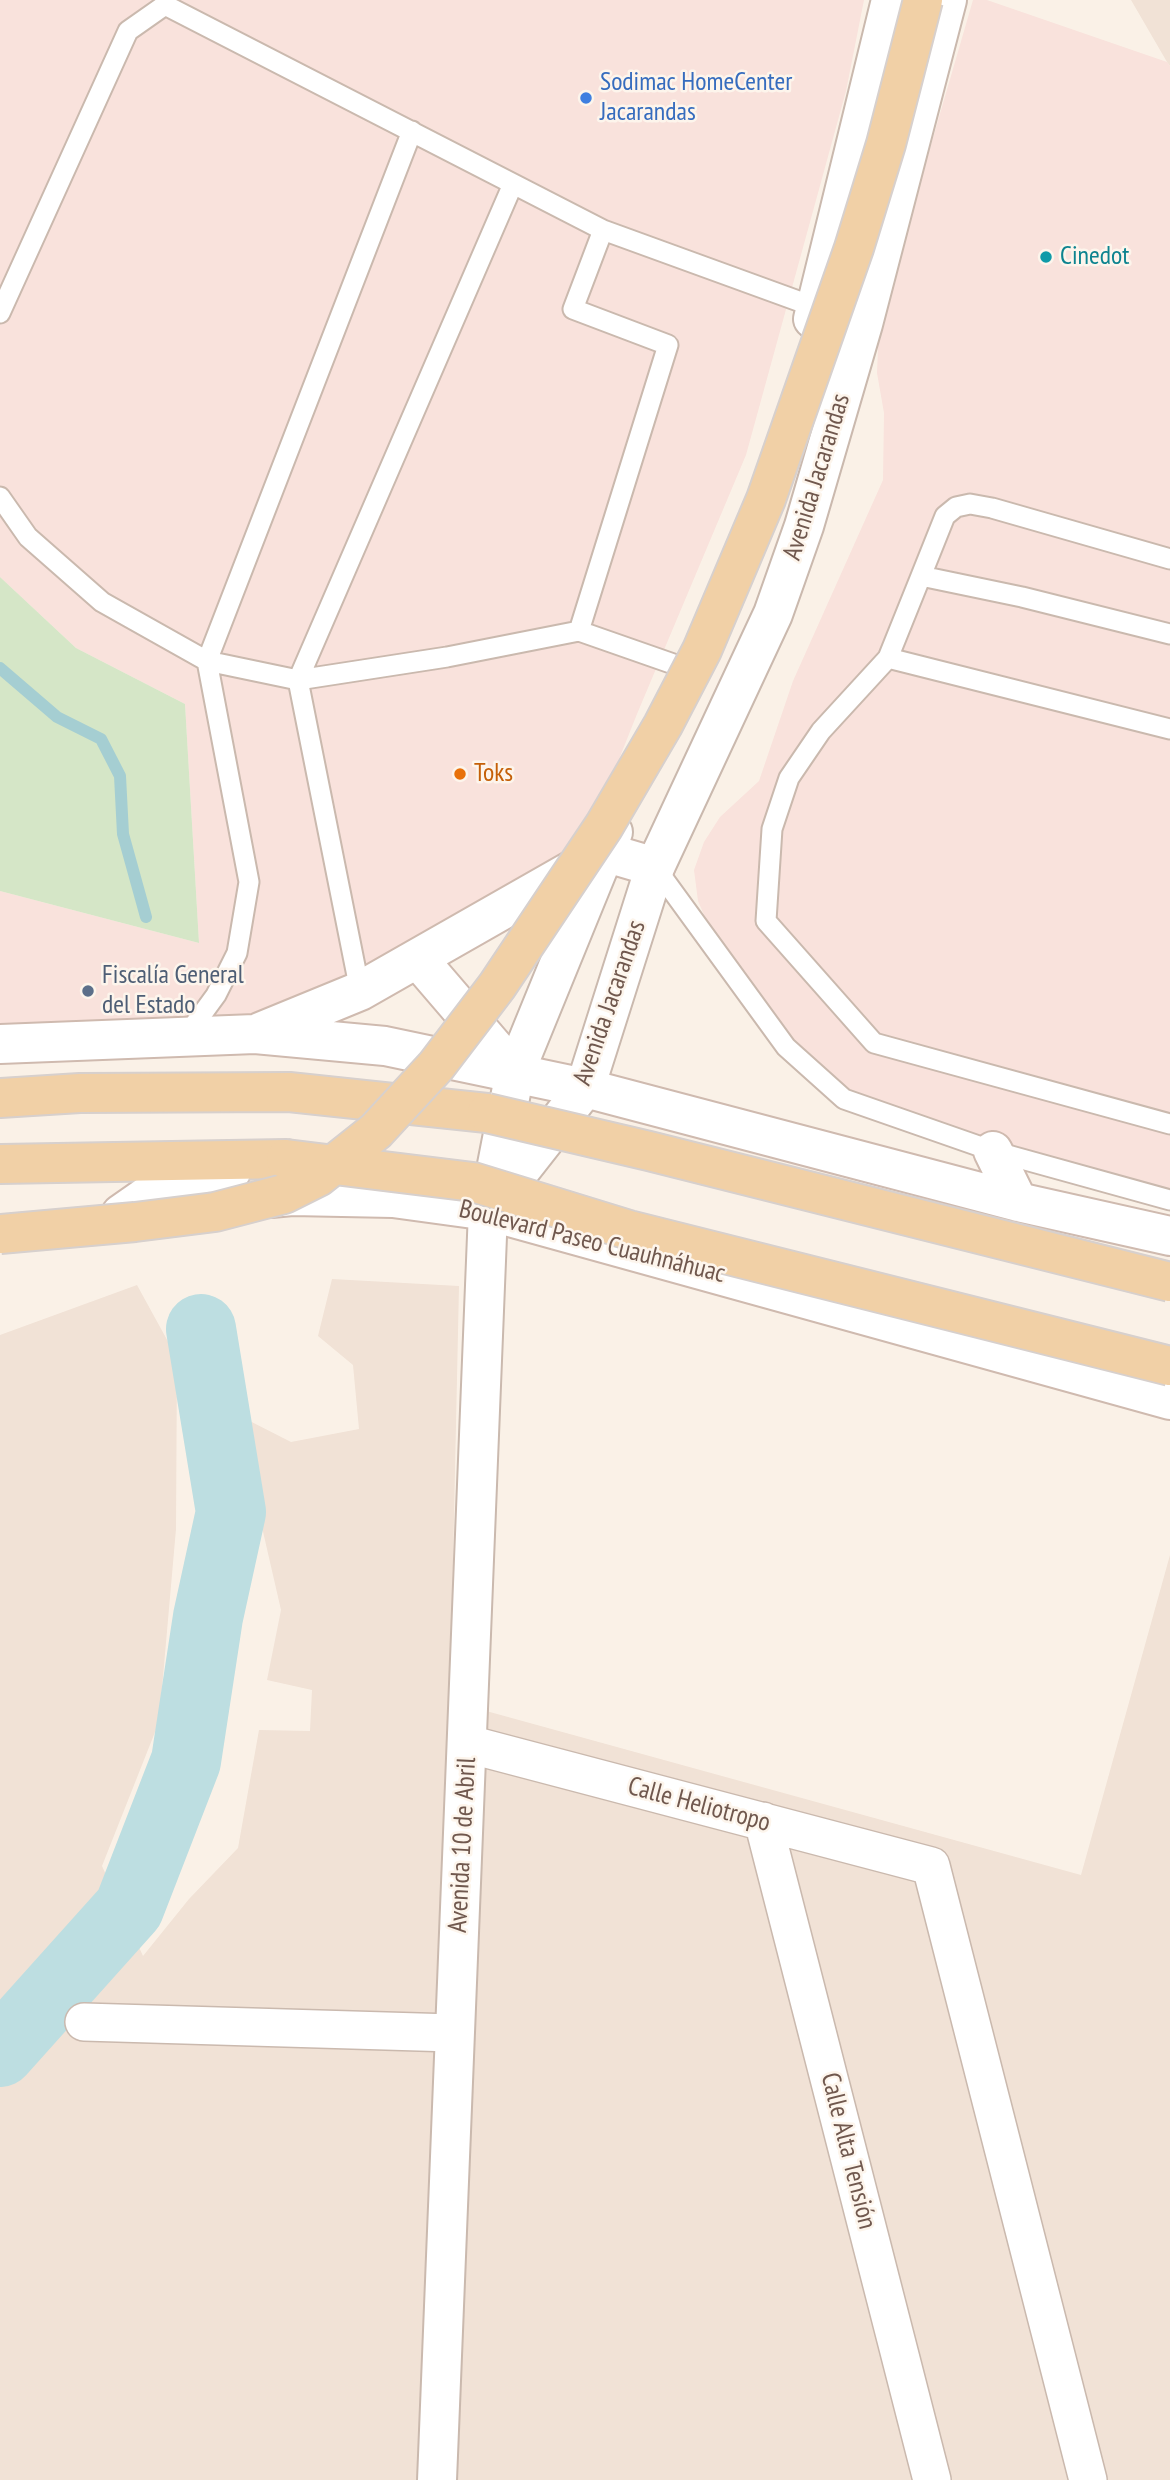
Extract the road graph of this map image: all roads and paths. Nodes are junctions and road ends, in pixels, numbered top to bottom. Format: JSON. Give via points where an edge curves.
{"nodes":[{"id":1,"x":891,"y":0,"type":"edge"},
{"id":2,"x":923,"y":0,"type":"edge"},
{"id":3,"x":947,"y":0,"type":"edge"},
{"id":4,"x":412,"y":131,"type":"junction"},
{"id":5,"x":513,"y":184,"type":"junction"},
{"id":6,"x":603,"y":230,"type":"junction"},
{"id":7,"x":817,"y":308,"type":"junction"},
{"id":8,"x":0,"y":313,"type":"edge"},
{"id":9,"x":863,"y":324,"type":"junction"},
{"id":10,"x":0,"y":497,"type":"edge"},
{"id":11,"x":1170,"y":559,"type":"edge"},
{"id":12,"x":721,"y":575,"type":"junction"},
{"id":13,"x":921,"y":576,"type":"junction"},
{"id":14,"x":779,"y":598,"type":"junction"},
{"id":15,"x":579,"y":631,"type":"junction"},
{"id":16,"x":1170,"y":634,"type":"edge"},
{"id":17,"x":888,"y":659,"type":"junction"},
{"id":18,"x":207,"y":661,"type":"junction"},
{"id":19,"x":682,"y":667,"type":"junction"},
{"id":20,"x":298,"y":680,"type":"junction"},
{"id":21,"x":1170,"y":729,"type":"edge"},
{"id":22,"x":604,"y":852,"type":"junction"},
{"id":23,"x":655,"y":867,"type":"junction"},
{"id":24,"x":418,"y":959,"type":"junction"},
{"id":25,"x":360,"y":991,"type":"junction"},
{"id":26,"x":255,"y":1034,"type":"junction"},
{"id":27,"x":186,"y":1036,"type":"junction"},
{"id":28,"x":0,"y":1044,"type":"edge"},
{"id":29,"x":512,"y":1087,"type":"junction"},
{"id":30,"x":0,"y":1098,"type":"edge"},
{"id":31,"x":574,"y":1102,"type":"junction"},
{"id":32,"x":1170,"y":1124,"type":"edge"},
{"id":33,"x":993,"y":1151,"type":"junction"},
{"id":34,"x":0,"y":1164,"type":"edge"},
{"id":35,"x":497,"y":1192,"type":"junction"},
{"id":36,"x":1170,"y":1200,"type":"edge"},
{"id":37,"x":1018,"y":1202,"type":"junction"},
{"id":38,"x":135,"y":1212,"type":"junction"},
{"id":39,"x":0,"y":1232,"type":"edge"},
{"id":40,"x":1170,"y":1236,"type":"edge"},
{"id":41,"x":1170,"y":1282,"type":"edge"},
{"id":42,"x":1170,"y":1366,"type":"edge"},
{"id":43,"x":1170,"y":1400,"type":"edge"},
{"id":44,"x":468,"y":1744,"type":"junction"},
{"id":45,"x":763,"y":1821,"type":"junction"},
{"id":46,"x":84,"y":2022,"type":"dead end"},
{"id":47,"x":453,"y":2033,"type":"junction"},
{"id":48,"x":437,"y":2480,"type":"edge"},
{"id":49,"x":932,"y":2480,"type":"edge"},
{"id":50,"x":1088,"y":2480,"type":"edge"}],
"edges":[{"from":1,"to":7,"type":"street","name":"Avenida Jacarandas"},
{"from":2,"to":39,"type":"main road","bridge":true,"via":[[886,144],[845,274],[766,499],[702,650],[604,826],[498,986],[436,1066],[376,1131],[318,1177],[284,1194],[215,1212]]},
{"from":3,"to":9,"type":"street","name":"Avenida Jacarandas"},
{"from":4,"to":5,"type":"lane"},
{"from":4,"to":8,"type":"lane","via":[[165,5],[128,31]]},
{"from":4,"to":18,"type":"lane"},
{"from":5,"to":6,"type":"lane"},
{"from":5,"to":20,"type":"lane"},
{"from":6,"to":7,"type":"lane"},
{"from":6,"to":15,"type":"lane","via":[[573,309],[668,345]]},
{"from":7,"to":9,"type":"lane"},
{"from":7,"to":12,"type":"street","name":"Avenida Jacarandas"},
{"from":9,"to":14,"type":"street","name":"Avenida Jacarandas"},
{"from":10,"to":18,"type":"lane","via":[[28,537],[102,602]]},
{"from":11,"to":13,"type":"lane","via":[[970,504],[944,516]]},
{"from":12,"to":14,"type":"street"},
{"from":12,"to":19,"type":"street","name":"Avenida Jacarandas"},
{"from":13,"to":16,"type":"lane"},
{"from":13,"to":17,"type":"lane"},
{"from":14,"to":23,"type":"street","name":"Avenida Jacarandas"},
{"from":15,"to":19,"type":"lane"},
{"from":15,"to":20,"type":"lane"},
{"from":17,"to":21,"type":"lane"},
{"from":17,"to":32,"type":"lane","via":[[821,732],[789,778],[772,828],[766,921],[874,1043]]},
{"from":18,"to":20,"type":"lane"},
{"from":18,"to":27,"type":"lane","via":[[249,883],[237,953],[216,995]]},
{"from":19,"to":22,"type":"street","name":"Avenida Jacarandas"},
{"from":20,"to":25,"type":"lane"},
{"from":22,"to":23,"type":"street"},
{"from":22,"to":24,"type":"street"},
{"from":22,"to":29,"type":"street","name":"Avenida Jacarandas"},
{"from":23,"to":31,"type":"street","name":"Avenida Jacarandas"},
{"from":23,"to":33,"type":"lane","via":[[786,1047],[844,1099]]},
{"from":24,"to":25,"type":"street"},
{"from":24,"to":29,"type":"street"},
{"from":25,"to":26,"type":"street"},
{"from":26,"to":27,"type":"street"},
{"from":26,"to":29,"type":"street","via":[[385,1046]]},
{"from":27,"to":28,"type":"street"},
{"from":29,"to":31,"type":"street"},
{"from":29,"to":35,"type":"street","name":"Avenida Jacarandas"},
{"from":30,"to":41,"type":"main road","bridge":true,"via":[[289,1092],[487,1113]]},
{"from":31,"to":35,"type":"street","name":"Avenida Jacarandas"},
{"from":31,"to":37,"type":"street","via":[[902,1171]]},
{"from":33,"to":36,"type":"lane"},
{"from":33,"to":37,"type":"street"},
{"from":34,"to":42,"type":"main road","name":"Boulevard Paseo Cuauhnáhuac","bridge":true,"via":[[286,1159],[473,1182],[629,1230]]},
{"from":35,"to":38,"type":"street","name":"Boulevard Paseo Cuauhnáhuac","via":[[393,1198],[292,1196]]},
{"from":35,"to":38,"type":"street","via":[[297,1168],[205,1174],[175,1182],[154,1191]]},
{"from":35,"to":43,"type":"street","name":"Boulevard Paseo Cuauhnáhuac"},
{"from":35,"to":44,"type":"street","name":"Avenida 10 de Abril"},
{"from":37,"to":40,"type":"street"},
{"from":38,"to":39,"type":"street","name":"Boulevard Paseo Cuauhnáhuac"},
{"from":44,"to":45,"type":"street","name":"Calle Heliotropo"},
{"from":44,"to":47,"type":"street","name":"Avenida 10 de Abril"},
{"from":45,"to":49,"type":"street","name":"Calle Alta Tensión"},
{"from":45,"to":50,"type":"street","name":"Calle Heliotropo","via":[[931,1866]]},
{"from":46,"to":47,"type":"street"},
{"from":47,"to":48,"type":"street","name":"Avenida 10 de Abril"}]}
